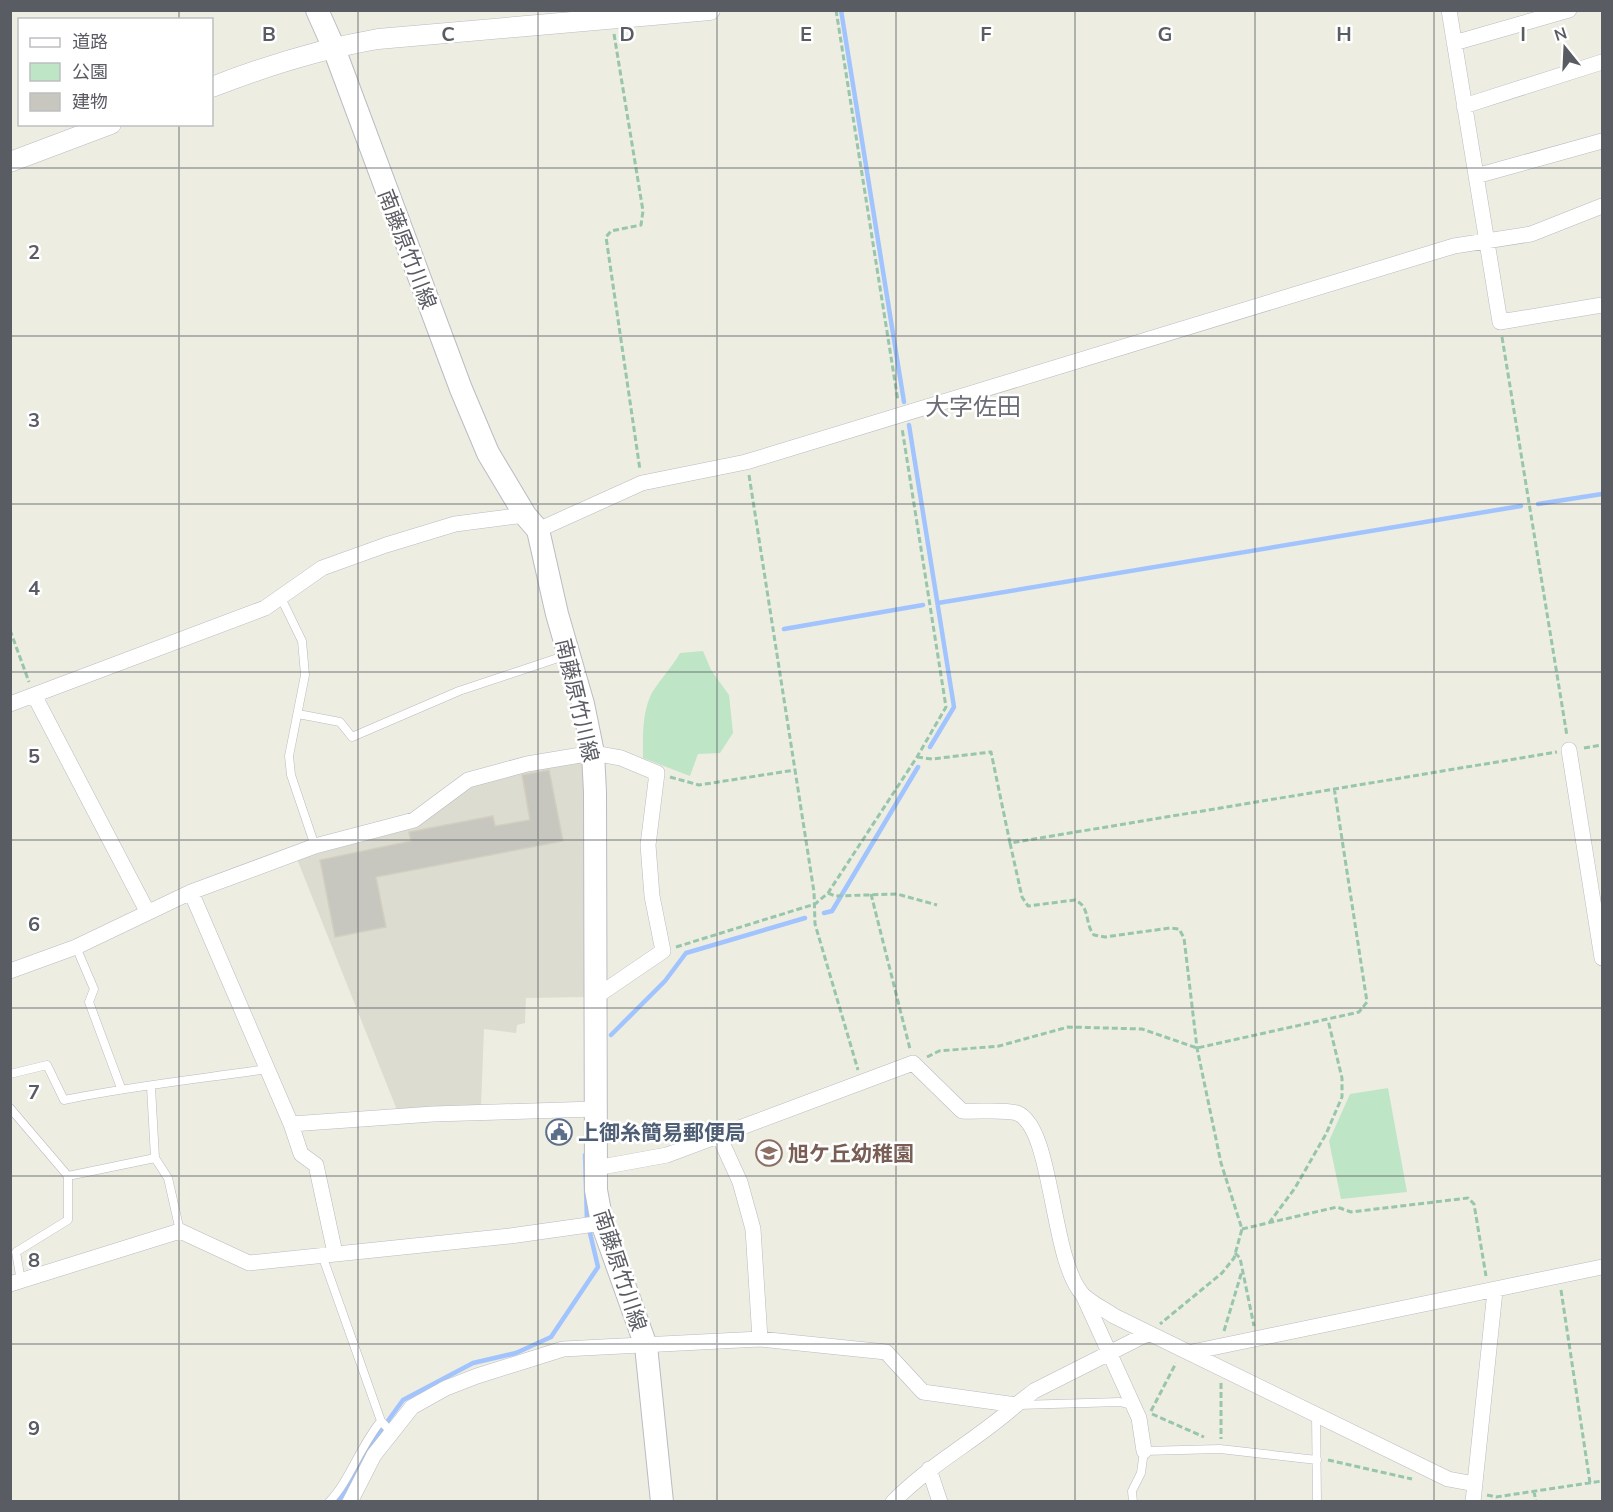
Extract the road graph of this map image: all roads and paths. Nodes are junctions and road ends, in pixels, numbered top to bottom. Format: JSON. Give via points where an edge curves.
{"nodes":[{"id":1,"x":317,"y":10,"type":"edge"},
{"id":2,"x":710,"y":10,"type":"edge"},
{"id":3,"x":836,"y":10,"type":"edge"},
{"id":4,"x":1449,"y":10,"type":"edge"},
{"id":5,"x":1569,"y":10,"type":"edge"},
{"id":6,"x":613,"y":20,"type":"junction"},
{"id":7,"x":1454,"y":43,"type":"junction"},
{"id":8,"x":333,"y":46,"type":"junction"},
{"id":9,"x":1602,"y":62,"type":"edge"},
{"id":10,"x":213,"y":87,"type":"edge"},
{"id":11,"x":1464,"y":106,"type":"junction"},
{"id":12,"x":106,"y":126,"type":"edge"},
{"id":13,"x":1602,"y":141,"type":"edge"},
{"id":14,"x":10,"y":162,"type":"edge"},
{"id":15,"x":1476,"y":176,"type":"junction"},
{"id":16,"x":1602,"y":206,"type":"edge"},
{"id":17,"x":1486,"y":242,"type":"junction"},
{"id":18,"x":1602,"y":305,"type":"edge"},
{"id":19,"x":1500,"y":322,"type":"junction"},
{"id":20,"x":900,"y":413,"type":"junction"},
{"id":21,"x":746,"y":462,"type":"junction"},
{"id":22,"x":646,"y":482,"type":"junction"},
{"id":23,"x":532,"y":523,"type":"junction"},
{"id":24,"x":281,"y":598,"type":"junction"},
{"id":25,"x":10,"y":630,"type":"edge"},
{"id":26,"x":568,"y":655,"type":"junction"},
{"id":27,"x":34,"y":695,"type":"junction"},
{"id":28,"x":10,"y":704,"type":"edge"},
{"id":29,"x":298,"y":714,"type":"junction"},
{"id":30,"x":1602,"y":745,"type":"edge"},
{"id":31,"x":1569,"y":750,"type":"junction"},
{"id":32,"x":593,"y":753,"type":"junction"},
{"id":33,"x":917,"y":757,"type":"junction"},
{"id":34,"x":795,"y":770,"type":"junction"},
{"id":35,"x":657,"y":773,"type":"junction"},
{"id":36,"x":1334,"y":787,"type":"junction"},
{"id":37,"x":1010,"y":843,"type":"junction"},
{"id":38,"x":315,"y":846,"type":"junction"},
{"id":39,"x":191,"y":892,"type":"junction"},
{"id":40,"x":828,"y":893,"type":"junction"},
{"id":41,"x":872,"y":894,"type":"junction"},
{"id":42,"x":815,"y":904,"type":"junction"},
{"id":43,"x":937,"y":905,"type":"dead end"},
{"id":44,"x":147,"y":911,"type":"junction"},
{"id":45,"x":76,"y":947,"type":"junction"},
{"id":46,"x":663,"y":951,"type":"junction"},
{"id":47,"x":1602,"y":958,"type":"edge"},
{"id":48,"x":10,"y":971,"type":"edge"},
{"id":49,"x":597,"y":996,"type":"junction"},
{"id":50,"x":1328,"y":1020,"type":"junction"},
{"id":51,"x":1197,"y":1048,"type":"junction"},
{"id":52,"x":913,"y":1063,"type":"junction"},
{"id":53,"x":267,"y":1069,"type":"junction"},
{"id":54,"x":10,"y":1074,"type":"edge"},
{"id":55,"x":862,"y":1083,"type":"junction"},
{"id":56,"x":150,"y":1087,"type":"junction"},
{"id":57,"x":121,"y":1088,"type":"junction"},
{"id":58,"x":10,"y":1108,"type":"edge"},
{"id":59,"x":595,"y":1109,"type":"junction"},
{"id":60,"x":291,"y":1124,"type":"junction"},
{"id":61,"x":719,"y":1136,"type":"junction"},
{"id":62,"x":155,"y":1158,"type":"junction"},
{"id":63,"x":596,"y":1167,"type":"junction"},
{"id":64,"x":68,"y":1176,"type":"junction"},
{"id":65,"x":602,"y":1223,"type":"junction"},
{"id":66,"x":1269,"y":1223,"type":"junction"},
{"id":67,"x":1242,"y":1229,"type":"junction"},
{"id":68,"x":180,"y":1231,"type":"junction"},
{"id":69,"x":1235,"y":1253,"type":"junction"},
{"id":70,"x":328,"y":1254,"type":"junction"},
{"id":71,"x":1602,"y":1267,"type":"edge"},
{"id":72,"x":1243,"y":1269,"type":"junction"},
{"id":73,"x":1559,"y":1276,"type":"junction"},
{"id":74,"x":14,"y":1279,"type":"edge"},
{"id":75,"x":1492,"y":1291,"type":"junction"},
{"id":76,"x":1083,"y":1295,"type":"junction"},
{"id":77,"x":1149,"y":1333,"type":"junction"},
{"id":78,"x":760,"y":1339,"type":"junction"},
{"id":79,"x":1257,"y":1340,"type":"junction"},
{"id":80,"x":646,"y":1346,"type":"junction"},
{"id":81,"x":1220,"y":1346,"type":"junction"},
{"id":82,"x":1188,"y":1350,"type":"junction"},
{"id":83,"x":1109,"y":1354,"type":"junction"},
{"id":84,"x":1220,"y":1366,"type":"junction"},
{"id":85,"x":1016,"y":1405,"type":"junction"},
{"id":86,"x":1131,"y":1405,"type":"junction"},
{"id":87,"x":1150,"y":1413,"type":"junction"},
{"id":88,"x":1316,"y":1414,"type":"junction"},
{"id":89,"x":387,"y":1427,"type":"junction"},
{"id":90,"x":1144,"y":1451,"type":"junction"},
{"id":91,"x":1317,"y":1461,"type":"junction"},
{"id":92,"x":929,"y":1469,"type":"junction"},
{"id":93,"x":1446,"y":1478,"type":"junction"},
{"id":94,"x":1602,"y":1481,"type":"edge"},
{"id":95,"x":1590,"y":1483,"type":"junction"},
{"id":96,"x":1534,"y":1491,"type":"junction"},
{"id":97,"x":1474,"y":1492,"type":"edge"},
{"id":98,"x":329,"y":1502,"type":"edge"},
{"id":99,"x":350,"y":1502,"type":"edge"},
{"id":100,"x":662,"y":1502,"type":"edge"},
{"id":101,"x":893,"y":1502,"type":"edge"},
{"id":102,"x":940,"y":1502,"type":"edge"},
{"id":103,"x":1133,"y":1502,"type":"edge"},
{"id":104,"x":1317,"y":1502,"type":"edge"},
{"id":105,"x":1536,"y":1502,"type":"edge"}],
"edges":[{"from":1,"to":8,"type":"main road","name":"南藤原竹川線"},
{"from":2,"to":6,"type":"street"},
{"from":3,"to":20,"type":"path"},
{"from":4,"to":7,"type":"street"},
{"from":5,"to":7,"type":"street"},
{"from":6,"to":8,"type":"street"},
{"from":6,"to":22,"type":"path","via":[[643,211],[641,225],[611,231],[606,237],[640,469]]},
{"from":7,"to":11,"type":"street"},
{"from":8,"to":10,"type":"street"},
{"from":8,"to":23,"type":"main road","name":"南藤原竹川線","via":[[461,389],[488,453]]},
{"from":9,"to":11,"type":"street"},
{"from":11,"to":15,"type":"street"},
{"from":12,"to":14,"type":"street"},
{"from":13,"to":15,"type":"street"},
{"from":15,"to":17,"type":"street"},
{"from":16,"to":17,"type":"street","via":[[1548,229]]},
{"from":17,"to":19,"type":"street"},
{"from":17,"to":20,"type":"street","via":[[1454,246]]},
{"from":18,"to":19,"type":"street"},
{"from":19,"to":31,"type":"path"},
{"from":20,"to":21,"type":"street"},
{"from":20,"to":33,"type":"path","via":[[946,707]]},
{"from":21,"to":22,"type":"street"},
{"from":21,"to":34,"type":"path"},
{"from":22,"to":23,"type":"street","via":[[574,512]]},
{"from":23,"to":24,"type":"street","via":[[455,524],[386,544],[322,568]]},
{"from":23,"to":26,"type":"main road","name":"南藤原竹川線"},
{"from":24,"to":27,"type":"street","via":[[265,608]]},
{"from":24,"to":29,"type":"lane","via":[[302,641],[305,675]]},
{"from":25,"to":27,"type":"path"},
{"from":26,"to":29,"type":"lane","via":[[459,692],[352,737],[340,722]]},
{"from":26,"to":32,"type":"main road","name":"南藤原竹川線"},
{"from":27,"to":28,"type":"street"},
{"from":27,"to":44,"type":"street"},
{"from":29,"to":38,"type":"lane","via":[[289,756],[291,775]]},
{"from":30,"to":31,"type":"path"},
{"from":31,"to":36,"type":"path"},
{"from":31,"to":47,"type":"street"},
{"from":32,"to":35,"type":"street","via":[[621,758]]},
{"from":32,"to":38,"type":"street","via":[[527,764],[468,780],[414,820]]},
{"from":32,"to":49,"type":"main road","name":"南藤原竹川線"},
{"from":33,"to":37,"type":"path","via":[[932,759],[991,752]]},
{"from":33,"to":40,"type":"path"},
{"from":34,"to":35,"type":"path","via":[[699,785]]},
{"from":34,"to":42,"type":"path"},
{"from":35,"to":46,"type":"street","via":[[648,845],[652,896]]},
{"from":36,"to":37,"type":"path"},
{"from":36,"to":50,"type":"path","via":[[1367,1002],[1359,1012]]},
{"from":37,"to":51,"type":"path","via":[[1022,897],[1029,906],[1075,900],[1085,908],[1089,929],[1094,935],[1105,937],[1179,929],[1184,938]]},
{"from":38,"to":39,"type":"street"},
{"from":39,"to":44,"type":"street"},
{"from":39,"to":53,"type":"street"},
{"from":40,"to":41,"type":"path"},
{"from":40,"to":42,"type":"path"},
{"from":41,"to":43,"type":"path","via":[[897,894]]},
{"from":41,"to":52,"type":"path"},
{"from":42,"to":46,"type":"path"},
{"from":42,"to":55,"type":"path","via":[[818,935]]},
{"from":44,"to":45,"type":"street"},
{"from":45,"to":48,"type":"street"},
{"from":45,"to":57,"type":"lane","via":[[94,989],[89,1002]]},
{"from":46,"to":49,"type":"street"},
{"from":49,"to":59,"type":"main road","name":"南藤原竹川線"},
{"from":50,"to":51,"type":"path"},
{"from":50,"to":66,"type":"path","via":[[1342,1078],[1342,1098],[1295,1188]]},
{"from":51,"to":52,"type":"path","via":[[1142,1029],[1068,1026],[999,1046],[939,1051]]},
{"from":51,"to":67,"type":"path","via":[[1221,1163]]},
{"from":52,"to":55,"type":"street"},
{"from":52,"to":76,"type":"street","via":[[962,1112],[1017,1113],[1030,1125],[1039,1145],[1066,1265]]},
{"from":53,"to":56,"type":"lane"},
{"from":53,"to":60,"type":"street"},
{"from":54,"to":57,"type":"lane","via":[[47,1065],[64,1100]]},
{"from":55,"to":61,"type":"street"},
{"from":56,"to":57,"type":"lane"},
{"from":56,"to":62,"type":"lane"},
{"from":58,"to":64,"type":"lane"},
{"from":59,"to":60,"type":"street"},
{"from":59,"to":63,"type":"main road","name":"南藤原竹川線"},
{"from":60,"to":70,"type":"street","via":[[301,1154],[316,1166]]},
{"from":61,"to":63,"type":"street","via":[[667,1155]]},
{"from":61,"to":78,"type":"street","via":[[740,1182],[753,1229]]},
{"from":62,"to":64,"type":"lane"},
{"from":62,"to":68,"type":"lane","via":[[168,1178]]},
{"from":63,"to":65,"type":"main road","name":"南藤原竹川線"},
{"from":64,"to":74,"type":"lane","via":[[68,1220],[16,1252]]},
{"from":65,"to":70,"type":"street"},
{"from":65,"to":80,"type":"main road","name":"南藤原竹川線"},
{"from":66,"to":67,"type":"path"},
{"from":66,"to":75,"type":"path","via":[[1337,1207],[1351,1212],[1468,1198],[1474,1204]]},
{"from":67,"to":69,"type":"path"},
{"from":68,"to":70,"type":"street","via":[[249,1263]]},
{"from":68,"to":74,"type":"street"},
{"from":69,"to":72,"type":"path"},
{"from":69,"to":77,"type":"path","via":[[1222,1273]]},
{"from":70,"to":89,"type":"lane"},
{"from":71,"to":73,"type":"street"},
{"from":72,"to":79,"type":"path"},
{"from":72,"to":81,"type":"path"},
{"from":73,"to":75,"type":"street"},
{"from":73,"to":95,"type":"path"},
{"from":75,"to":79,"type":"street"},
{"from":75,"to":97,"type":"street"},
{"from":76,"to":77,"type":"street"},
{"from":76,"to":83,"type":"street"},
{"from":77,"to":82,"type":"street"},
{"from":77,"to":83,"type":"street"},
{"from":78,"to":80,"type":"street"},
{"from":78,"to":85,"type":"street","via":[[886,1352],[923,1392]]},
{"from":79,"to":81,"type":"street"},
{"from":80,"to":89,"type":"street","via":[[563,1349],[446,1388]]},
{"from":80,"to":100,"type":"main road","name":"南藤原竹川線"},
{"from":81,"to":82,"type":"street"},
{"from":82,"to":84,"type":"street"},
{"from":82,"to":87,"type":"path"},
{"from":83,"to":85,"type":"street","via":[[1034,1391]]},
{"from":83,"to":86,"type":"street"},
{"from":84,"to":87,"type":"path","via":[[1221,1445]]},
{"from":84,"to":88,"type":"street"},
{"from":85,"to":86,"type":"lane"},
{"from":85,"to":92,"type":"street"},
{"from":86,"to":87,"type":"path"},
{"from":86,"to":90,"type":"street","via":[[1139,1418]]},
{"from":88,"to":91,"type":"lane"},
{"from":88,"to":93,"type":"street"},
{"from":89,"to":98,"type":"lane","via":[[366,1439],[339,1491]]},
{"from":89,"to":99,"type":"street"},
{"from":90,"to":91,"type":"lane","via":[[1220,1449]]},
{"from":90,"to":103,"type":"lane","via":[[1141,1473],[1132,1491]]},
{"from":91,"to":93,"type":"path","via":[[1331,1460],[1412,1479],[1438,1482]]},
{"from":91,"to":104,"type":"lane"},
{"from":92,"to":101,"type":"street"},
{"from":92,"to":102,"type":"street"},
{"from":93,"to":97,"type":"street"},
{"from":94,"to":95,"type":"path"},
{"from":95,"to":96,"type":"path"},
{"from":96,"to":97,"type":"path","via":[[1496,1497]]},
{"from":96,"to":105,"type":"path"}]}
